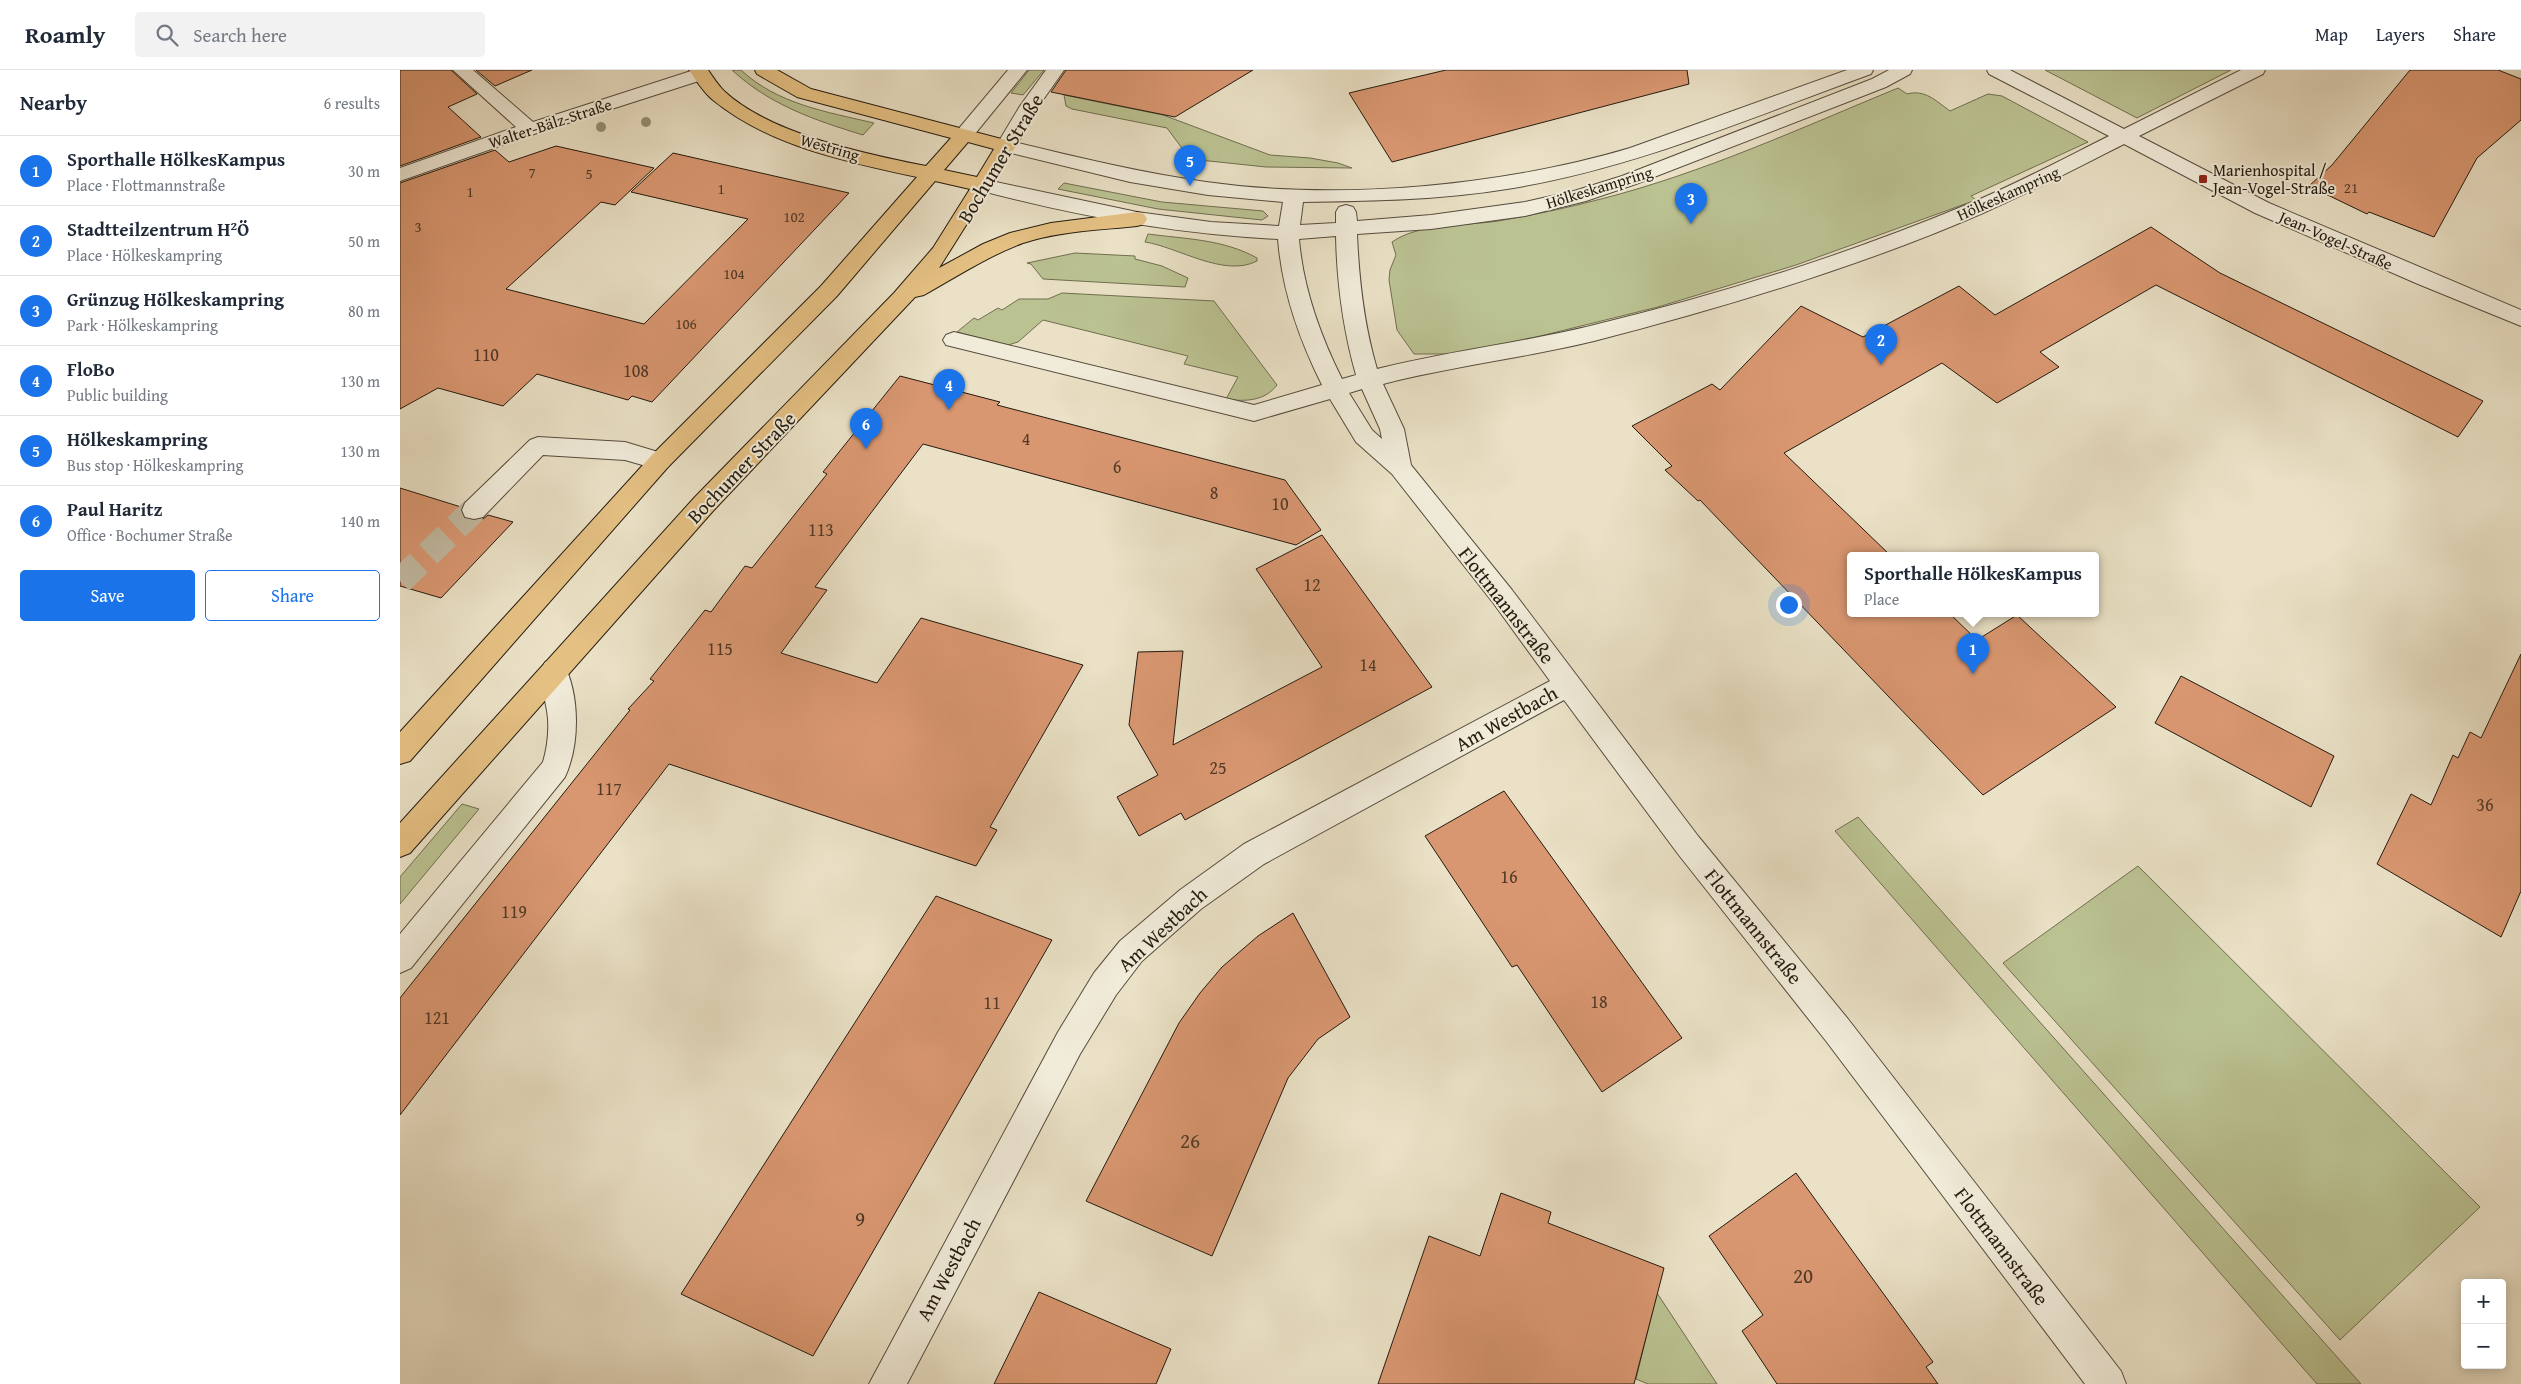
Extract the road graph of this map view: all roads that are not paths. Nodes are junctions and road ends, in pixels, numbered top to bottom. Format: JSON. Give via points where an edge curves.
{"nodes":[{"id":1,"x":462,"y":70,"type":"edge"},
{"id":2,"x":764,"y":70,"type":"edge"},
{"id":3,"x":1018,"y":70,"type":"edge"},
{"id":4,"x":1055,"y":70,"type":"edge"},
{"id":5,"x":1864,"y":70,"type":"edge"},
{"id":6,"x":1903,"y":70,"type":"edge"},
{"id":7,"x":1996,"y":70,"type":"edge"},
{"id":8,"x":2256,"y":70,"type":"edge"},
{"id":9,"x":699,"y":72,"type":"edge"},
{"id":10,"x":530,"y":129,"type":"junction"},
{"id":11,"x":963,"y":136,"type":"junction"},
{"id":12,"x":2124,"y":137,"type":"junction"},
{"id":13,"x":1006,"y":146,"type":"junction"},
{"id":14,"x":932,"y":173,"type":"junction"},
{"id":15,"x":400,"y":175,"type":"edge"},
{"id":16,"x":982,"y":186,"type":"junction"},
{"id":17,"x":1346,"y":195,"type":"junction"},
{"id":18,"x":1294,"y":196,"type":"junction"},
{"id":19,"x":1137,"y":218,"type":"junction"},
{"id":20,"x":1346,"y":229,"type":"junction"},
{"id":21,"x":1288,"y":233,"type":"junction"},
{"id":22,"x":902,"y":298,"type":"junction"},
{"id":23,"x":2521,"y":318,"type":"edge"},
{"id":24,"x":954,"y":340,"type":"dead end"},
{"id":25,"x":1369,"y":379,"type":"junction"},
{"id":26,"x":1334,"y":389,"type":"junction"},
{"id":27,"x":660,"y":462,"type":"junction"},
{"id":28,"x":1400,"y":468,"type":"junction"},
{"id":29,"x":474,"y":510,"type":"tunnel mouth"},
{"id":30,"x":554,"y":670,"type":"junction"},
{"id":31,"x":1568,"y":684,"type":"junction"},
{"id":32,"x":400,"y":752,"type":"edge"},
{"id":33,"x":400,"y":844,"type":"edge"},
{"id":34,"x":400,"y":958,"type":"edge"},
{"id":35,"x":887,"y":1384,"type":"edge"},
{"id":36,"x":2108,"y":1384,"type":"edge"}],
"edges":[{"from":1,"to":10,"type":"street"},
{"from":2,"to":11,"type":"main road","via":[[804,93]]},
{"from":3,"to":11,"type":"street","name":"Bochumer Straße"},
{"from":4,"to":13,"type":"street","name":"Bochumer Straße"},
{"from":5,"to":17,"type":"street","name":"Hölkeskampring","via":[[1597,164],[1507,183]]},
{"from":6,"to":20,"type":"street","name":"Hölkeskampring","via":[[1879,83],[1682,160],[1579,196],[1498,214]]},
{"from":7,"to":12,"type":"street","name":"Jean-Vogel-Straße"},
{"from":8,"to":12,"type":"street","name":"Hölkeskampring"},
{"from":9,"to":10,"type":"street","name":"Walter-Bälz-Straße"},
{"from":9,"to":14,"type":"main road","name":"Westring","via":[[717,96],[769,126],[837,150]]},
{"from":10,"to":15,"type":"street","name":"Walter-Bälz-Straße"},
{"from":11,"to":13,"type":"main road"},
{"from":11,"to":14,"type":"main road","name":"Bochumer Straße"},
{"from":12,"to":23,"type":"street","name":"Jean-Vogel-Straße","via":[[2262,208]]},
{"from":12,"to":25,"type":"street","name":"Hölkeskampring","via":[[2063,170],[1981,207],[1841,259],[1677,310],[1544,345]]},
{"from":13,"to":16,"type":"main road","name":"Bochumer Straße"},
{"from":13,"to":18,"type":"street","name":"Hölkeskampring","via":[[1139,178]]},
{"from":14,"to":16,"type":"main road","name":"Westring"},
{"from":14,"to":27,"type":"main road","name":"Bochumer Straße","via":[[830,292]]},
{"from":16,"to":19,"type":"street","name":"Hölkeskampring"},
{"from":16,"to":22,"type":"main road","name":"Bochumer Straße","via":[[940,253]]},
{"from":17,"to":18,"type":"street","name":"Hölkeskampring"},
{"from":17,"to":20,"type":"street","name":"Flottmannstraße"},
{"from":18,"to":21,"type":"street","name":"Flottmannstraße"},
{"from":19,"to":21,"type":"street","name":"Hölkeskampring","via":[[1211,229]]},
{"from":19,"to":22,"type":"main road","via":[[1065,228],[1013,240]]},
{"from":20,"to":21,"type":"street","name":"Hölkeskampring"},
{"from":20,"to":25,"type":"street","name":"Flottmannstraße","via":[[1348,278],[1356,330]]},
{"from":21,"to":26,"type":"street","name":"Flottmannstraße","via":[[1291,269],[1310,335]]},
{"from":22,"to":30,"type":"main road","name":"Bochumer Straße","via":[[704,504]]},
{"from":24,"to":26,"type":"street","name":"Hölkeskampring","via":[[1254,414]]},
{"from":25,"to":26,"type":"street","name":"Hölkeskampring"},
{"from":25,"to":28,"type":"street","name":"Flottmannstraße","via":[[1392,429]]},
{"from":26,"to":28,"type":"street","name":"Flottmannstraße","via":[[1364,436]]},
{"from":27,"to":29,"type":"street","via":[[625,451],[538,446]]},
{"from":27,"to":32,"type":"main road","name":"Bochumer Straße"},
{"from":28,"to":31,"type":"street","name":"Flottmannstraße"},
{"from":30,"to":33,"type":"main road","name":"Bochumer Straße"},
{"from":30,"to":34,"type":"street","via":[[563,717],[562,748],[556,768]]},
{"from":31,"to":35,"type":"street","name":"Am Westbach","via":[[1254,854],[1210,884],[1131,952],[1101,990],[1069,1043]]},
{"from":31,"to":36,"type":"street","name":"Flottmannstraße","via":[[1683,838],[1838,1030]]}]}
